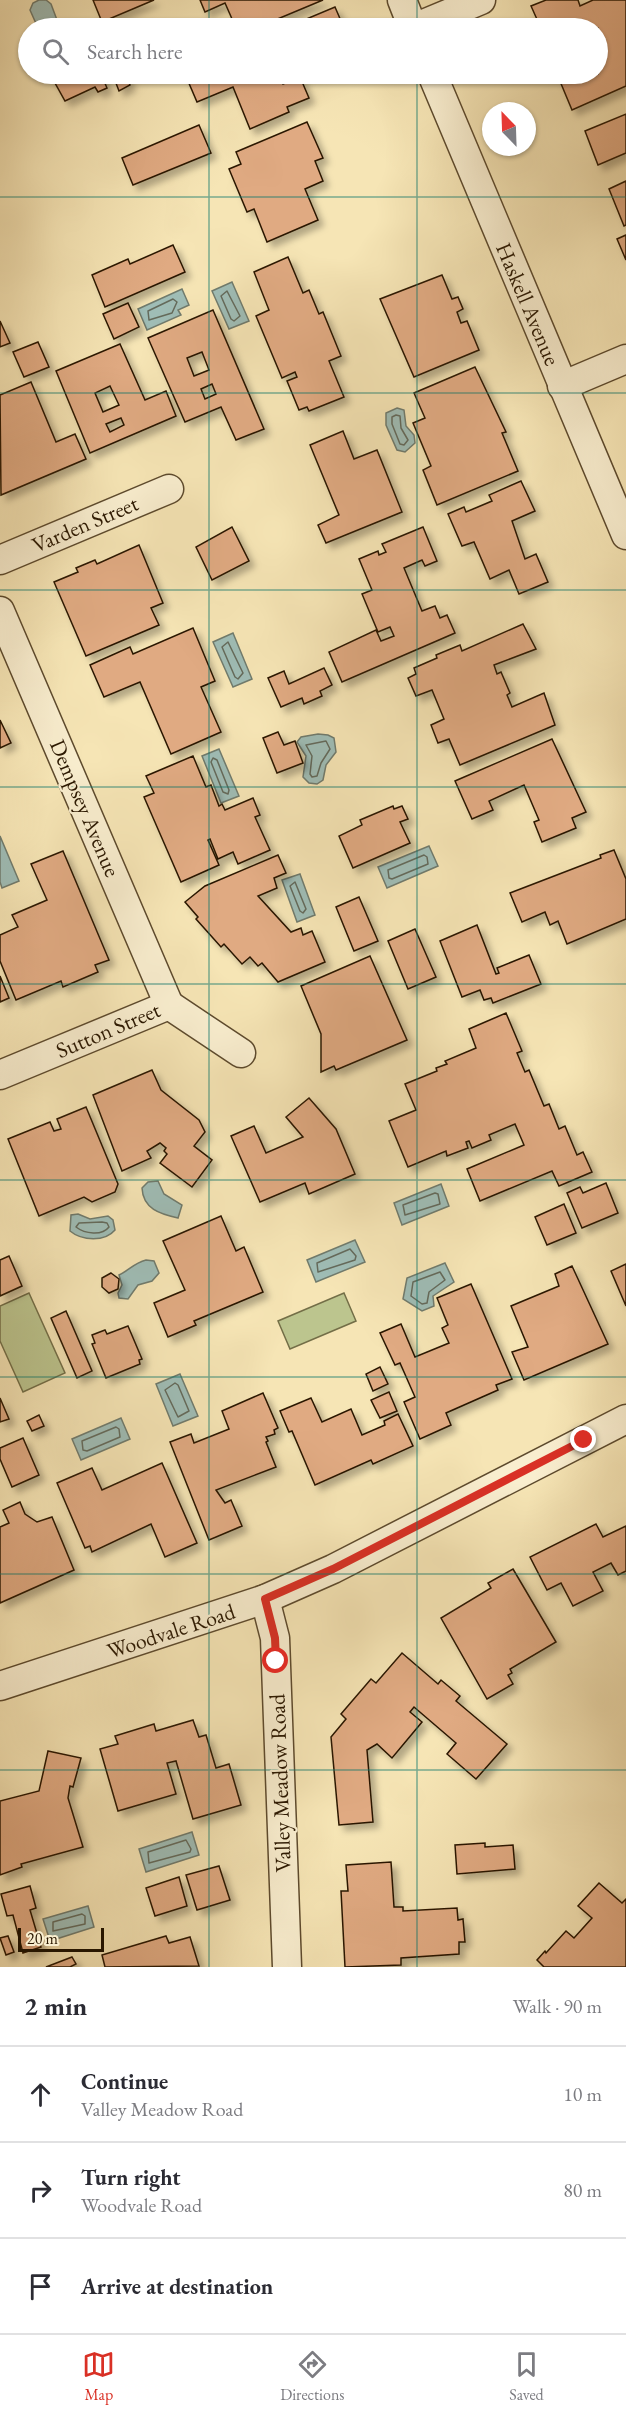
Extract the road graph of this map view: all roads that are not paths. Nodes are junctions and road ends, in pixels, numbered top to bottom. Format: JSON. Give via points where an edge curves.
{"nodes":[{"id":1,"x":402,"y":0,"type":"edge"},
{"id":2,"x":482,"y":0,"type":"edge"},
{"id":3,"x":410,"y":18,"type":"edge"},
{"id":4,"x":438,"y":18,"type":"edge"},
{"id":5,"x":436,"y":84,"type":"edge"},
{"id":6,"x":626,"y":359,"type":"edge"},
{"id":7,"x":562,"y":386,"type":"junction"},
{"id":8,"x":169,"y":489,"type":"dead end"},
{"id":9,"x":626,"y":535,"type":"edge"},
{"id":10,"x":0,"y":560,"type":"edge"},
{"id":11,"x":1,"y":614,"type":"edge"},
{"id":12,"x":169,"y":1005,"type":"junction"},
{"id":13,"x":241,"y":1053,"type":"dead end"},
{"id":14,"x":0,"y":1076,"type":"edge"},
{"id":15,"x":626,"y":1419,"type":"edge"},
{"id":16,"x":265,"y":1599,"type":"junction"},
{"id":17,"x":0,"y":1686,"type":"edge"},
{"id":18,"x":287,"y":1967,"type":"edge"}],
"edges":[{"from":1,"to":3,"type":"street"},
{"from":2,"to":4,"type":"street"},
{"from":5,"to":7,"type":"street","name":"Haskell Avenue"},
{"from":6,"to":7,"type":"street"},
{"from":7,"to":9,"type":"street","name":"Haskell Avenue"},
{"from":8,"to":10,"type":"street","name":"Varden Street"},
{"from":11,"to":12,"type":"street","name":"Dempsey Avenue"},
{"from":12,"to":13,"type":"street","name":"Sutton Street"},
{"from":12,"to":14,"type":"street","name":"Sutton Street"},
{"from":15,"to":16,"type":"street","name":"Woodvale Road","via":[[333,1569]]},
{"from":16,"to":17,"type":"street","name":"Woodvale Road"},
{"from":16,"to":18,"type":"street","name":"Valley Meadow Road","via":[[275,1638]]}]}
